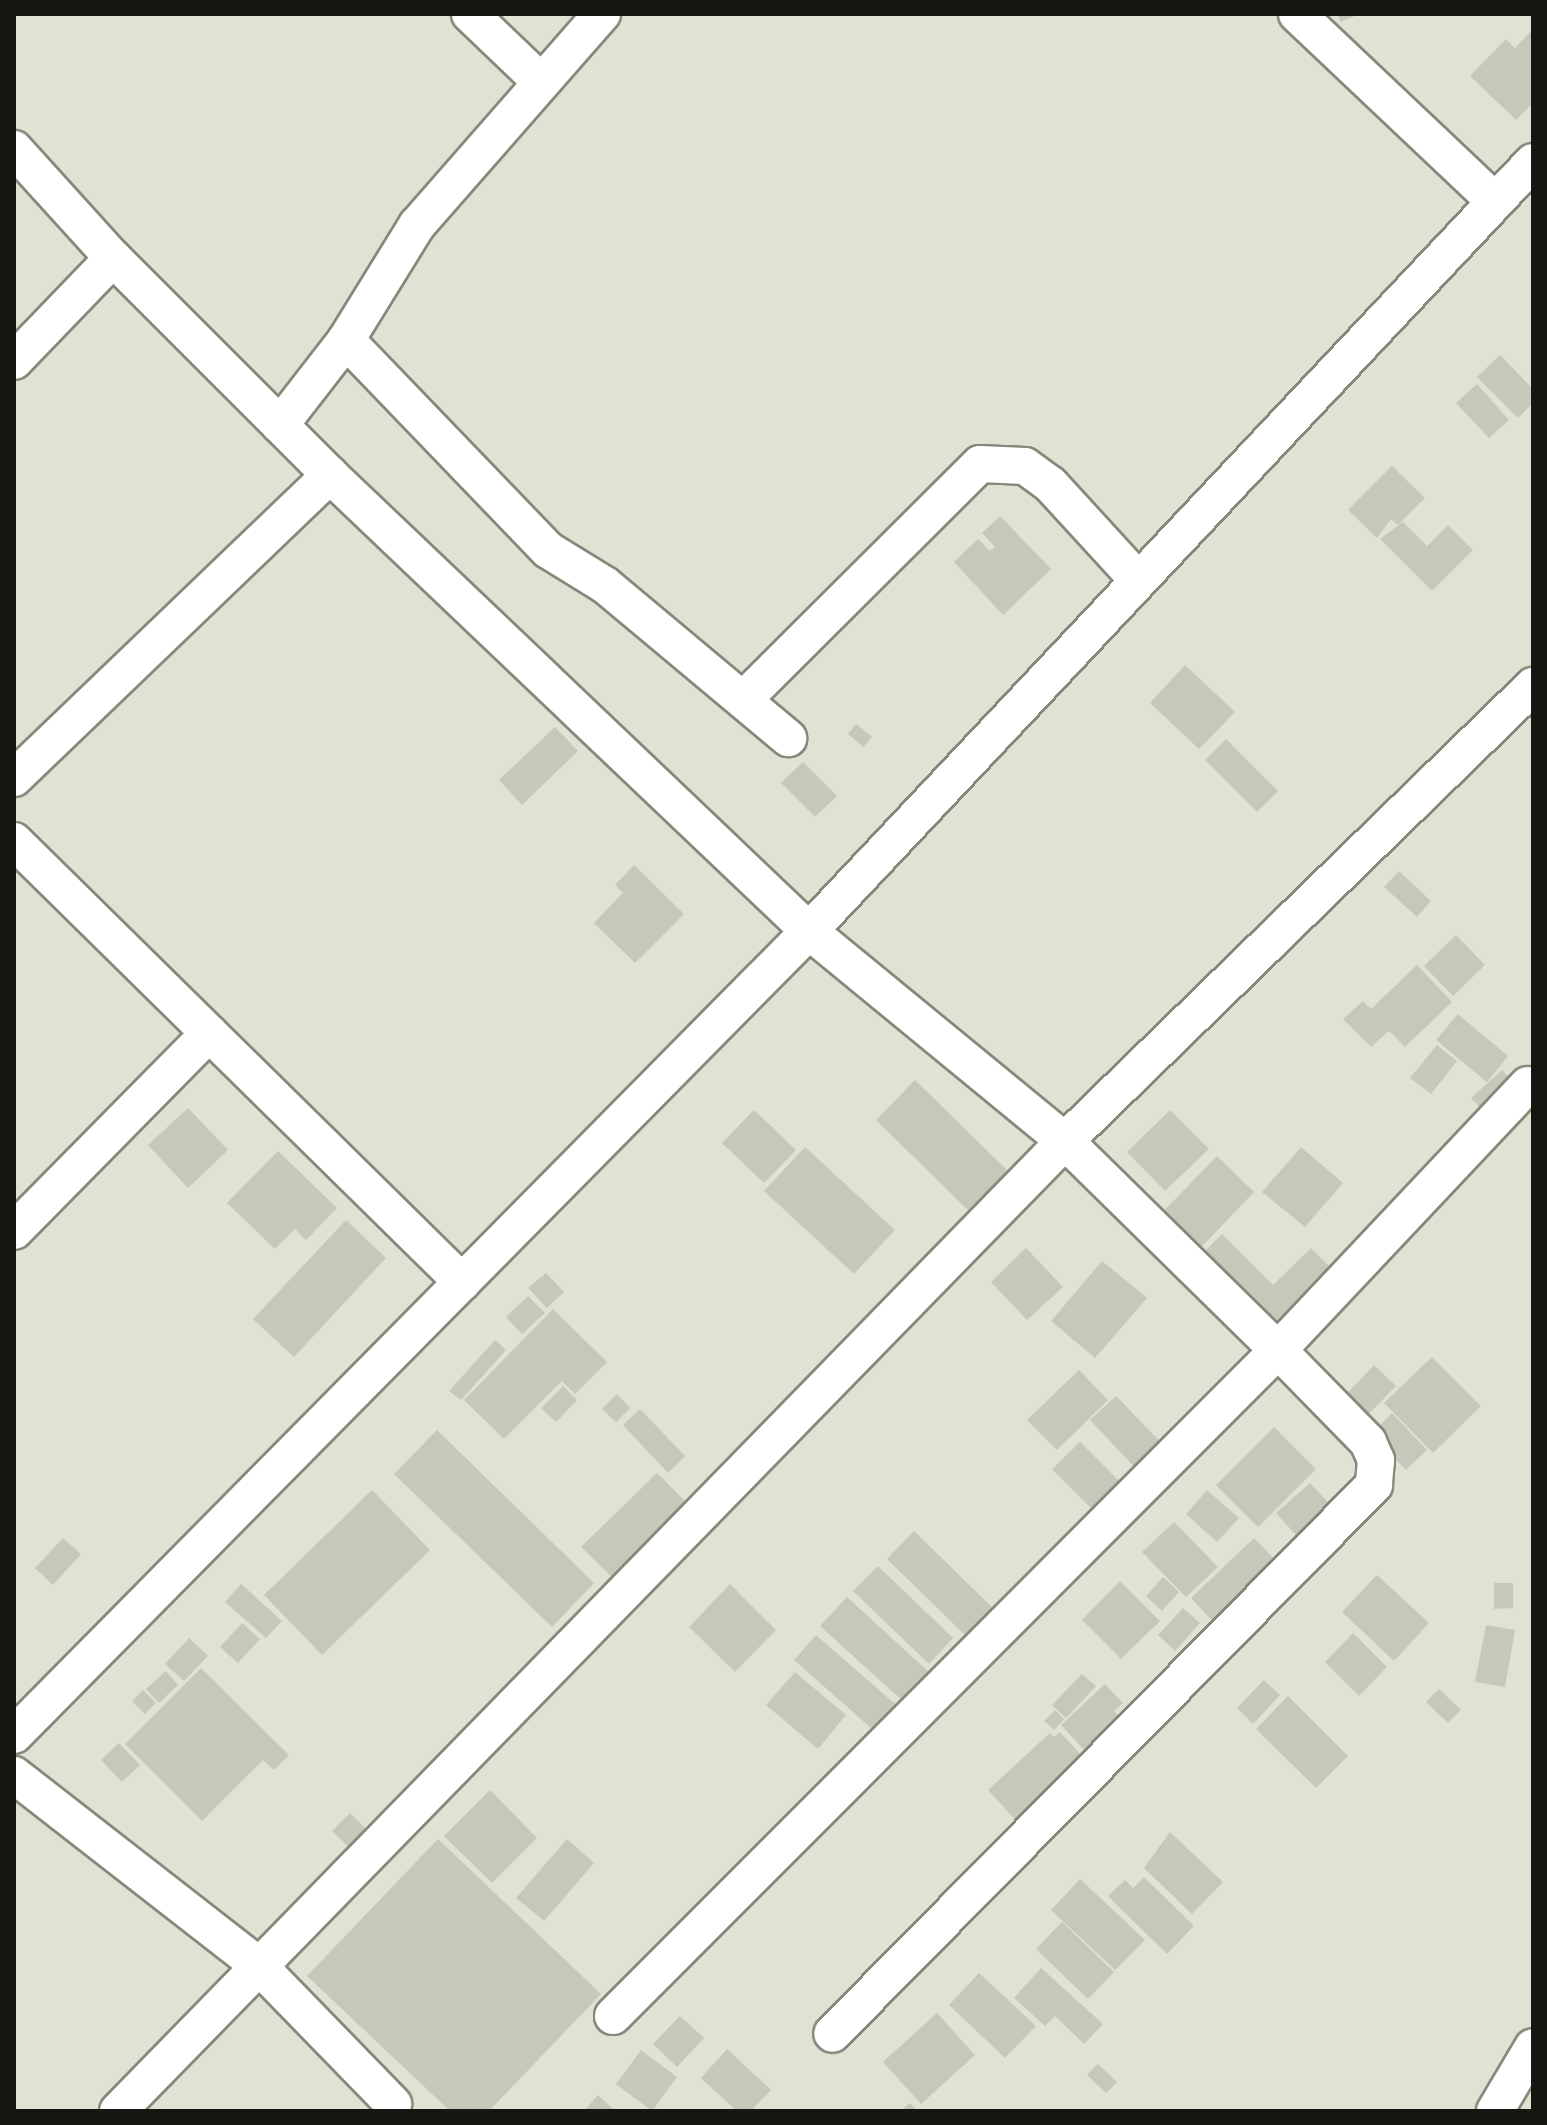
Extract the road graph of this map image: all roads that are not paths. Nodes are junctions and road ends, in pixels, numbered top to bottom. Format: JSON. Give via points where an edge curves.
{"nodes":[{"id":1,"x":470,"y":14,"type":"edge"},
{"id":2,"x":602,"y":14,"type":"edge"},
{"id":3,"x":1297,"y":14,"type":"edge"},
{"id":4,"x":540,"y":81,"type":"junction"},
{"id":5,"x":14,"y":149,"type":"edge"},
{"id":6,"x":1533,"y":162,"type":"edge"},
{"id":7,"x":1494,"y":200,"type":"junction"},
{"id":8,"x":113,"y":258,"type":"junction"},
{"id":9,"x":346,"y":340,"type":"junction"},
{"id":10,"x":14,"y":361,"type":"edge"},
{"id":11,"x":280,"y":425,"type":"junction"},
{"id":12,"x":330,"y":475,"type":"junction"},
{"id":13,"x":1138,"y":580,"type":"junction"},
{"id":14,"x":1533,"y":686,"type":"edge"},
{"id":15,"x":743,"y":700,"type":"junction"},
{"id":16,"x":788,"y":738,"type":"dead end"},
{"id":17,"x":14,"y":778,"type":"edge"},
{"id":18,"x":14,"y":841,"type":"edge"},
{"id":19,"x":809,"y":931,"type":"junction"},
{"id":20,"x":209,"y":1033,"type":"junction"},
{"id":21,"x":1528,"y":1085,"type":"dead end"},
{"id":22,"x":1065,"y":1141,"type":"junction"},
{"id":23,"x":14,"y":1231,"type":"edge"},
{"id":24,"x":462,"y":1282,"type":"junction"},
{"id":25,"x":1278,"y":1350,"type":"junction"},
{"id":26,"x":14,"y":1735,"type":"edge"},
{"id":27,"x":14,"y":1775,"type":"edge"},
{"id":28,"x":258,"y":1965,"type":"junction"},
{"id":29,"x":613,"y":2016,"type":"dead end"},
{"id":30,"x":832,"y":2034,"type":"dead end"},
{"id":31,"x":1533,"y":2047,"type":"edge"},
{"id":32,"x":393,"y":2104,"type":"dead end"},
{"id":33,"x":118,"y":2111,"type":"edge"},
{"id":34,"x":1495,"y":2111,"type":"edge"}],
"edges":[{"from":1,"to":4,"type":"street"},
{"from":2,"to":4,"type":"street"},
{"from":3,"to":7,"type":"street"},
{"from":4,"to":9,"type":"street","via":[[417,225]]},
{"from":5,"to":8,"type":"street"},
{"from":6,"to":7,"type":"street"},
{"from":7,"to":13,"type":"street"},
{"from":8,"to":10,"type":"street"},
{"from":8,"to":11,"type":"street"},
{"from":9,"to":11,"type":"street"},
{"from":9,"to":15,"type":"street","via":[[548,550],[605,585]]},
{"from":11,"to":12,"type":"street"},
{"from":12,"to":17,"type":"street"},
{"from":12,"to":19,"type":"street"},
{"from":13,"to":15,"type":"street","via":[[1050,484],[1025,466],[980,464]]},
{"from":13,"to":19,"type":"street"},
{"from":14,"to":22,"type":"street"},
{"from":15,"to":16,"type":"street"},
{"from":18,"to":20,"type":"street"},
{"from":19,"to":22,"type":"street"},
{"from":19,"to":24,"type":"street"},
{"from":20,"to":23,"type":"street"},
{"from":20,"to":24,"type":"street"},
{"from":21,"to":25,"type":"street"},
{"from":22,"to":25,"type":"street"},
{"from":22,"to":28,"type":"street"},
{"from":24,"to":26,"type":"street"},
{"from":25,"to":29,"type":"street"},
{"from":25,"to":30,"type":"street","via":[[1368,1442],[1376,1460],[1374,1485]]},
{"from":27,"to":28,"type":"street"},
{"from":28,"to":32,"type":"street"},
{"from":28,"to":33,"type":"street"},
{"from":31,"to":34,"type":"street"}]}
